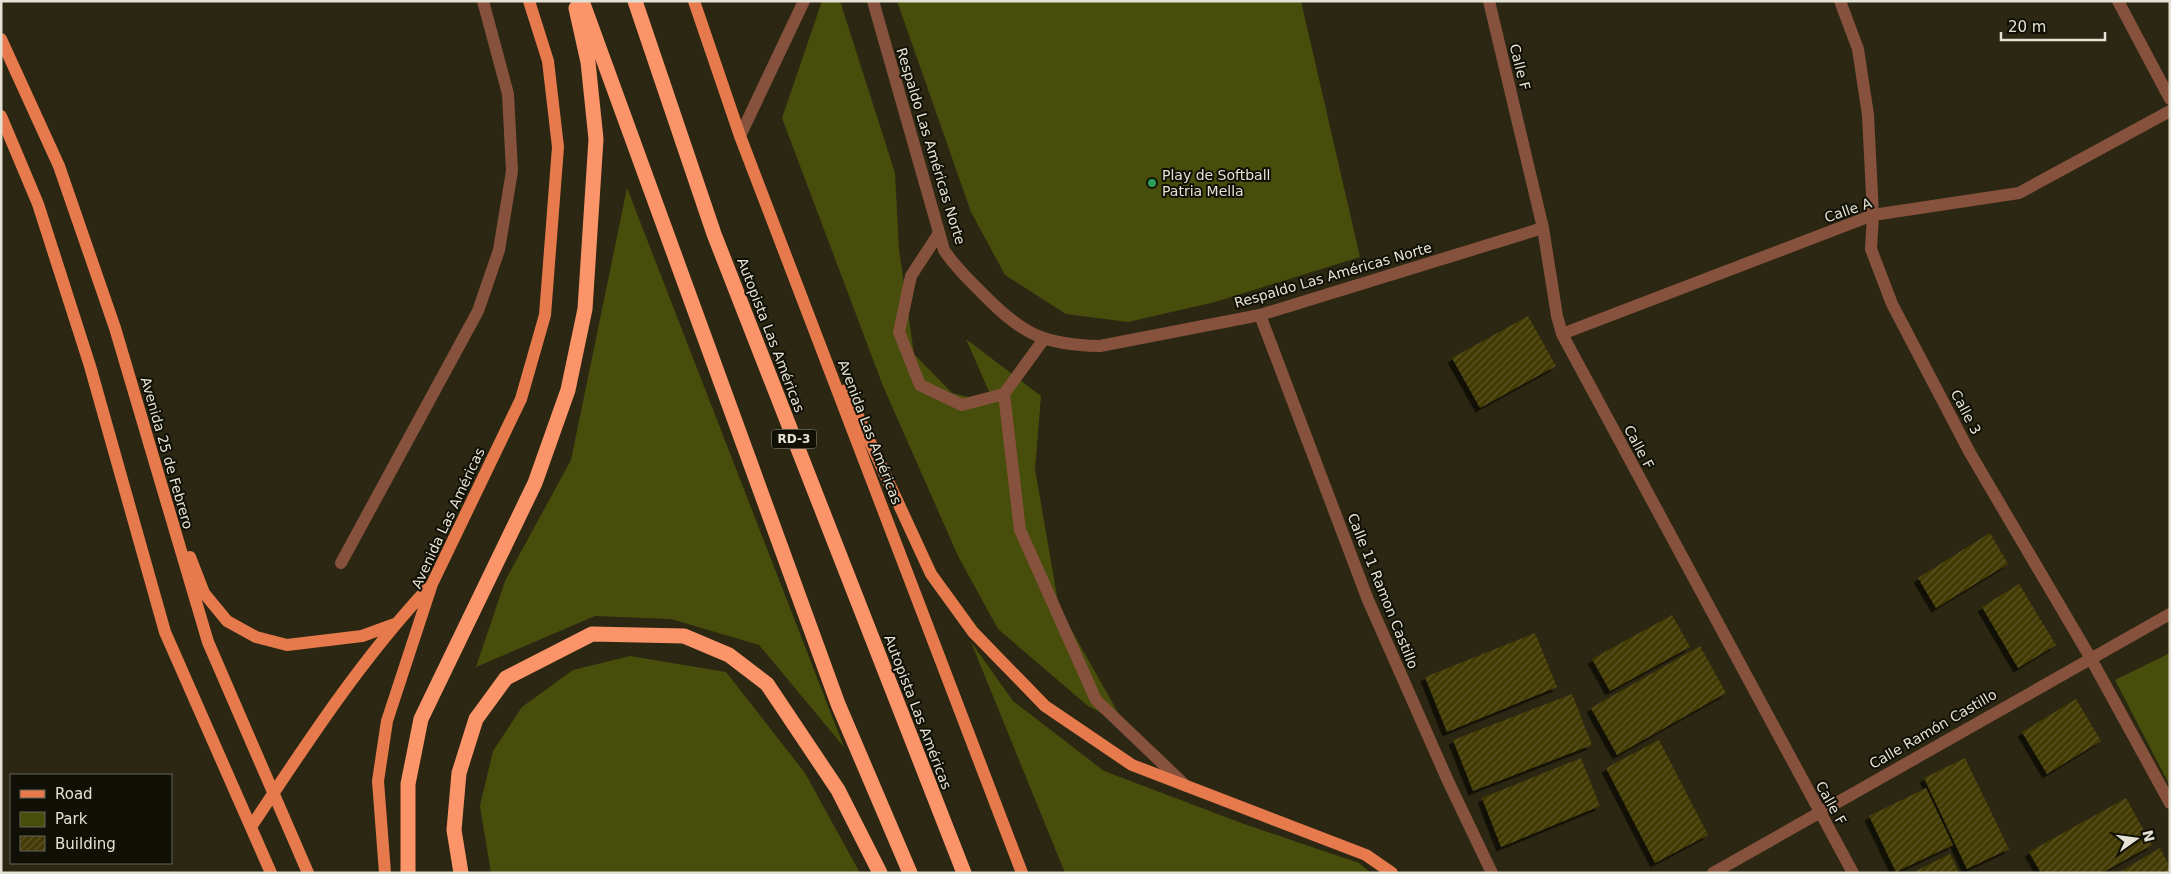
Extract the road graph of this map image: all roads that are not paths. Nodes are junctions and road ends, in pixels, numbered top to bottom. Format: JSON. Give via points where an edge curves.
{"nodes":[{"id":1,"x":483,"y":1,"type":"edge"},
{"id":2,"x":529,"y":1,"type":"edge"},
{"id":3,"x":575,"y":1,"type":"edge"},
{"id":4,"x":582,"y":1,"type":"edge"},
{"id":5,"x":635,"y":1,"type":"edge"},
{"id":6,"x":694,"y":1,"type":"edge"},
{"id":7,"x":804,"y":1,"type":"edge"},
{"id":8,"x":873,"y":1,"type":"edge"},
{"id":9,"x":1489,"y":1,"type":"edge"},
{"id":10,"x":1840,"y":1,"type":"edge"},
{"id":11,"x":2118,"y":1,"type":"edge"},
{"id":12,"x":1,"y":39,"type":"edge"},
{"id":13,"x":2170,"y":99,"type":"edge"},
{"id":14,"x":2170,"y":111,"type":"edge"},
{"id":15,"x":1,"y":116,"type":"edge"},
{"id":16,"x":740,"y":136,"type":"junction"},
{"id":17,"x":1873,"y":215,"type":"junction"},
{"id":18,"x":1543,"y":228,"type":"junction"},
{"id":19,"x":939,"y":233,"type":"junction"},
{"id":20,"x":799,"y":287,"type":"junction"},
{"id":21,"x":1260,"y":315,"type":"junction"},
{"id":22,"x":1562,"y":334,"type":"junction"},
{"id":23,"x":1044,"y":339,"type":"junction"},
{"id":24,"x":1004,"y":394,"type":"junction"},
{"id":25,"x":160,"y":482,"type":"junction"},
{"id":26,"x":341,"y":563,"type":"dead end"},
{"id":27,"x":432,"y":584,"type":"junction"},
{"id":28,"x":2170,"y":614,"type":"edge"},
{"id":29,"x":395,"y":624,"type":"junction"},
{"id":30,"x":2090,"y":657,"type":"junction"},
{"id":31,"x":1186,"y":786,"type":"junction"},
{"id":32,"x":274,"y":792,"type":"junction"},
{"id":33,"x":2170,"y":803,"type":"edge"},
{"id":34,"x":1819,"y":811,"type":"junction"},
{"id":35,"x":251,"y":827,"type":"junction"},
{"id":36,"x":270,"y":873,"type":"edge"},
{"id":37,"x":308,"y":873,"type":"edge"},
{"id":38,"x":385,"y":873,"type":"edge"},
{"id":39,"x":408,"y":873,"type":"edge"},
{"id":40,"x":461,"y":873,"type":"edge"},
{"id":41,"x":880,"y":873,"type":"edge"},
{"id":42,"x":910,"y":873,"type":"edge"},
{"id":43,"x":964,"y":873,"type":"edge"},
{"id":44,"x":1022,"y":873,"type":"edge"},
{"id":45,"x":1392,"y":873,"type":"edge"},
{"id":46,"x":1492,"y":873,"type":"edge"},
{"id":47,"x":1713,"y":873,"type":"edge"},
{"id":48,"x":1853,"y":873,"type":"edge"}],
"edges":[{"from":1,"to":26,"type":"street","via":[[508,94],[512,171],[499,250],[478,311]]},
{"from":2,"to":27,"type":"main road","name":"Avenida Las Américas","via":[[548,61],[558,147],[545,315],[521,399]]},
{"from":3,"to":39,"type":"highway","via":[[588,62],[596,139],[585,309],[568,390],[535,483],[421,719],[408,784]]},
{"from":4,"to":42,"type":"highway","via":[[838,704]]},
{"from":5,"to":43,"type":"highway","name":"Autopista Las Américas","number":"RD-3","via":[[714,234]]},
{"from":6,"to":16,"type":"main road","name":"Avenida Las Américas"},
{"from":7,"to":16,"type":"street"},
{"from":8,"to":19,"type":"street","name":"Respaldo Las Américas Norte"},
{"from":9,"to":18,"type":"street","name":"Calle F"},
{"from":10,"to":17,"type":"street","name":"Calle 3","via":[[1860,58],[1868,115]]},
{"from":11,"to":13,"type":"street"},
{"from":12,"to":25,"type":"main road","name":"Avenida 25 de Febrero","via":[[59,166],[115,328]]},
{"from":14,"to":17,"type":"street","name":"Calle A","via":[[2019,193]]},
{"from":15,"to":35,"type":"main road","via":[[38,204],[84,348],[166,632]]},
{"from":16,"to":20,"type":"main road","name":"Avenida Las Américas"},
{"from":17,"to":22,"type":"street","name":"Calle A"},
{"from":17,"to":30,"type":"street","name":"Calle 3","via":[[1870,249],[1892,304],[1970,453]]},
{"from":18,"to":21,"type":"street","name":"Respaldo Las Américas Norte"},
{"from":18,"to":22,"type":"street","name":"Calle F"},
{"from":19,"to":23,"type":"street","name":"Respaldo Las Américas Norte","via":[[944,250],[961,272],[1013,323]]},
{"from":19,"to":24,"type":"street","via":[[911,276],[899,332],[920,385],[962,405]]},
{"from":20,"to":31,"type":"main road","via":[[931,574],[973,632],[1045,706],[1132,765]]},
{"from":20,"to":44,"type":"main road","name":"Avenida Las Américas"},
{"from":21,"to":23,"type":"street","name":"Respaldo Las Américas Norte","via":[[1100,346]]},
{"from":21,"to":46,"type":"street","name":"Calle 11 Ramon Castillo","via":[[1368,600]]},
{"from":22,"to":34,"type":"street","name":"Calle F"},
{"from":23,"to":24,"type":"street"},
{"from":24,"to":31,"type":"street","via":[[1020,530],[1096,700]]},
{"from":25,"to":29,"type":"main road","via":[[204,593],[227,621],[256,637],[286,646],[362,636]]},
{"from":25,"to":32,"type":"main road","name":"Avenida 25 de Febrero","via":[[208,642]]},
{"from":27,"to":29,"type":"main road"},
{"from":27,"to":38,"type":"main road","name":"Avenida Las Américas","via":[[387,721],[378,781]]},
{"from":28,"to":30,"type":"street","name":"Calle Ramón Castillo"},
{"from":29,"to":32,"type":"main road"},
{"from":30,"to":33,"type":"street","name":"Calle 3"},
{"from":30,"to":34,"type":"street","name":"Calle Ramón Castillo"},
{"from":31,"to":45,"type":"main road","via":[[1366,855]]},
{"from":32,"to":35,"type":"main road"},
{"from":32,"to":37,"type":"main road","name":"Avenida 25 de Febrero"},
{"from":34,"to":47,"type":"street","name":"Calle Ramón Castillo"},
{"from":34,"to":48,"type":"street","name":"Calle F"},
{"from":35,"to":36,"type":"main road"},
{"from":40,"to":41,"type":"highway","via":[[454,830],[459,773],[476,719],[506,678],[592,634],[684,636],[729,655],[767,684],[838,790]]}]}
